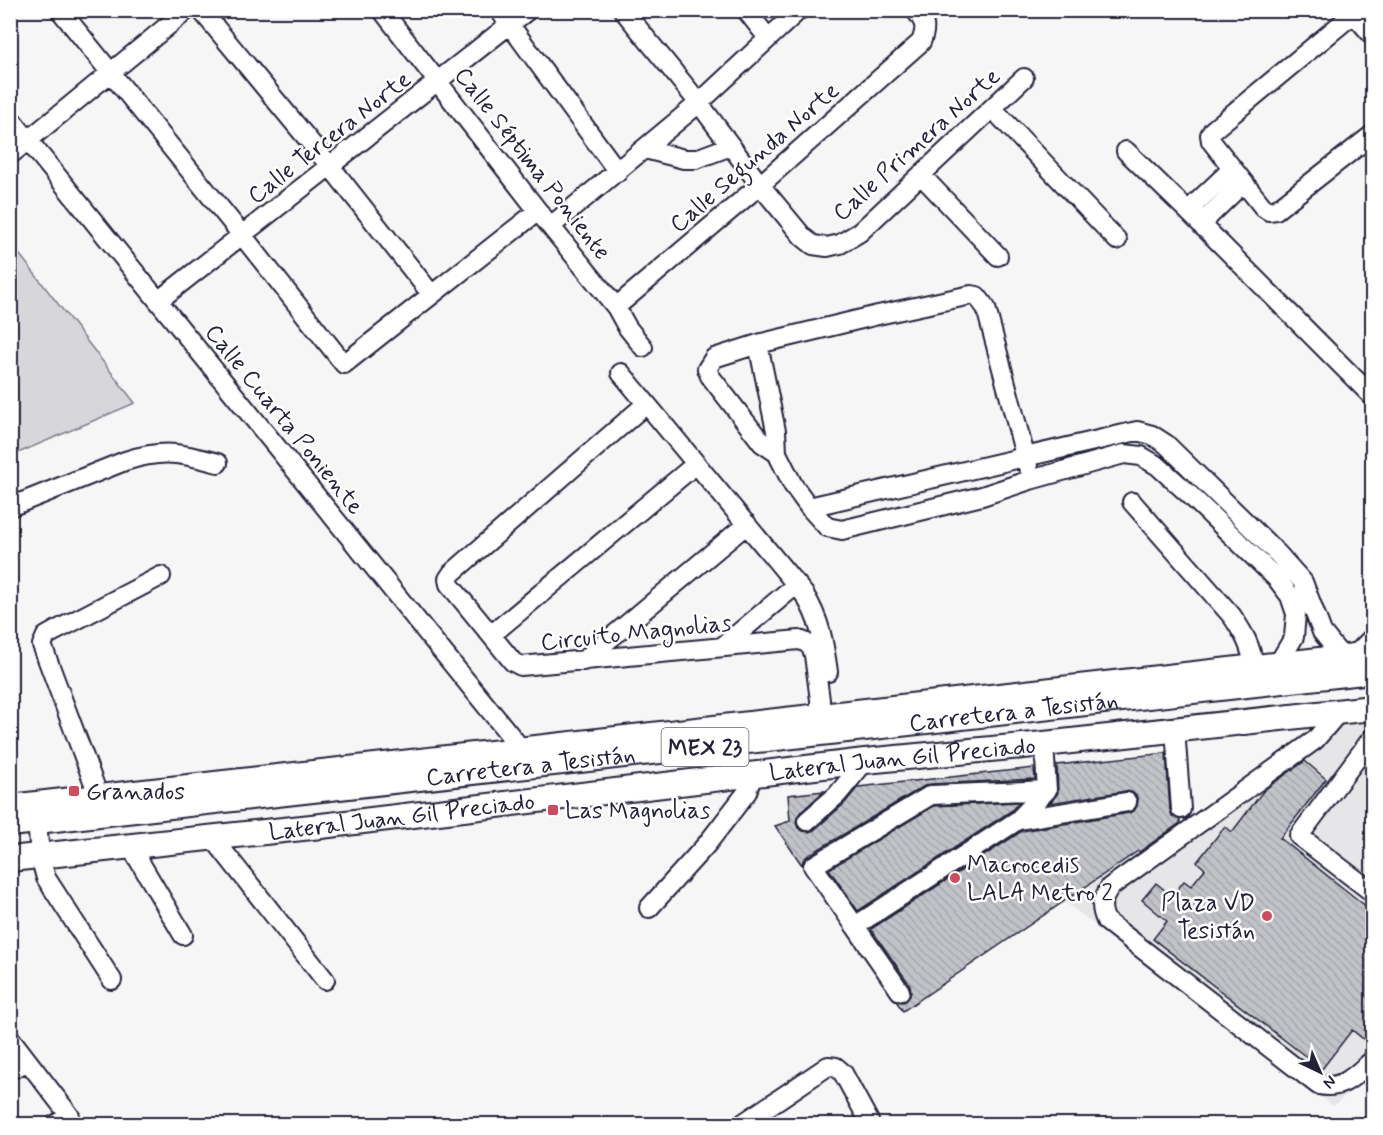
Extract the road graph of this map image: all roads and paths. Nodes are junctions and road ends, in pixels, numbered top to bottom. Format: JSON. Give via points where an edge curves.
{"nodes":[{"id":1,"x":60,"y":10,"type":"edge"},
{"id":2,"x":187,"y":10,"type":"edge"},
{"id":3,"x":201,"y":10,"type":"edge"},
{"id":4,"x":382,"y":10,"type":"edge"},
{"id":5,"x":528,"y":10,"type":"edge"},
{"id":6,"x":623,"y":10,"type":"edge"},
{"id":7,"x":746,"y":10,"type":"edge"},
{"id":8,"x":799,"y":10,"type":"edge"},
{"id":9,"x":915,"y":10,"type":"edge"},
{"id":10,"x":1356,"y":12,"type":"edge"},
{"id":11,"x":504,"y":17,"type":"edge"},
{"id":12,"x":1372,"y":35,"type":"edge"},
{"id":13,"x":768,"y":38,"type":"junction"},
{"id":14,"x":111,"y":73,"type":"junction"},
{"id":15,"x":1024,"y":78,"type":"dead end"},
{"id":16,"x":438,"y":82,"type":"junction"},
{"id":17,"x":699,"y":104,"type":"junction"},
{"id":18,"x":992,"y":108,"type":"junction"},
{"id":19,"x":10,"y":118,"type":"edge"},
{"id":20,"x":1372,"y":135,"type":"edge"},
{"id":21,"x":28,"y":140,"type":"junction"},
{"id":22,"x":731,"y":146,"type":"junction"},
{"id":23,"x":645,"y":149,"type":"junction"},
{"id":24,"x":1126,"y":151,"type":"dead end"},
{"id":25,"x":10,"y":155,"type":"edge"},
{"id":26,"x":330,"y":166,"type":"junction"},
{"id":27,"x":618,"y":172,"type":"junction"},
{"id":28,"x":921,"y":175,"type":"junction"},
{"id":29,"x":1238,"y":176,"type":"junction"},
{"id":30,"x":760,"y":185,"type":"junction"},
{"id":31,"x":538,"y":211,"type":"junction"},
{"id":32,"x":1190,"y":213,"type":"junction"},
{"id":33,"x":550,"y":226,"type":"junction"},
{"id":34,"x":1203,"y":227,"type":"junction"},
{"id":35,"x":242,"y":235,"type":"junction"},
{"id":36,"x":1117,"y":240,"type":"dead end"},
{"id":37,"x":998,"y":256,"type":"dead end"},
{"id":38,"x":432,"y":295,"type":"junction"},
{"id":39,"x":159,"y":301,"type":"junction"},
{"id":40,"x":616,"y":307,"type":"junction"},
{"id":41,"x":758,"y":344,"type":"junction"},
{"id":42,"x":644,"y":347,"type":"dead end"},
{"id":43,"x":621,"y":373,"type":"dead end"},
{"id":44,"x":1370,"y":389,"type":"edge"},
{"id":45,"x":646,"y":404,"type":"junction"},
{"id":46,"x":777,"y":453,"type":"junction"},
{"id":47,"x":1026,"y":456,"type":"junction"},
{"id":48,"x":218,"y":463,"type":"dead end"},
{"id":49,"x":696,"y":464,"type":"junction"},
{"id":50,"x":1030,"y":480,"type":"junction"},
{"id":51,"x":1132,"y":501,"type":"dead end"},
{"id":52,"x":10,"y":507,"type":"edge"},
{"id":53,"x":809,"y":507,"type":"junction"},
{"id":54,"x":747,"y":524,"type":"junction"},
{"id":55,"x":161,"y":576,"type":"dead end"},
{"id":56,"x":797,"y":584,"type":"junction"},
{"id":57,"x":491,"y":635,"type":"junction"},
{"id":58,"x":1372,"y":638,"type":"edge"},
{"id":59,"x":722,"y":647,"type":"junction"},
{"id":60,"x":1356,"y":656,"type":"edge"},
{"id":61,"x":583,"y":661,"type":"junction"},
{"id":62,"x":1278,"y":664,"type":"junction"},
{"id":63,"x":1254,"y":667,"type":"junction"},
{"id":64,"x":1372,"y":671,"type":"edge"},
{"id":65,"x":1372,"y":687,"type":"edge"},
{"id":66,"x":1372,"y":708,"type":"edge"},
{"id":67,"x":1339,"y":712,"type":"junction"},
{"id":68,"x":827,"y":716,"type":"junction"},
{"id":69,"x":1175,"y":729,"type":"junction"},
{"id":70,"x":1371,"y":741,"type":"edge"},
{"id":71,"x":1044,"y":744,"type":"junction"},
{"id":72,"x":522,"y":750,"type":"junction"},
{"id":73,"x":707,"y":754,"type":"junction"},
{"id":74,"x":664,"y":758,"type":"junction"},
{"id":75,"x":865,"y":761,"type":"junction"},
{"id":76,"x":753,"y":774,"type":"junction"},
{"id":77,"x":1047,"y":790,"type":"junction"},
{"id":78,"x":99,"y":797,"type":"junction"},
{"id":79,"x":1127,"y":802,"type":"dead end"},
{"id":80,"x":10,"y":807,"type":"edge"},
{"id":81,"x":1181,"y":809,"type":"dead end"},
{"id":82,"x":1018,"y":820,"type":"junction"},
{"id":83,"x":807,"y":821,"type":"dead end"},
{"id":84,"x":10,"y":824,"type":"edge"},
{"id":85,"x":38,"y":829,"type":"junction"},
{"id":86,"x":213,"y":838,"type":"junction"},
{"id":87,"x":10,"y":839,"type":"edge"},
{"id":88,"x":131,"y":846,"type":"junction"},
{"id":89,"x":10,"y":859,"type":"edge"},
{"id":90,"x":1372,"y":892,"type":"edge"},
{"id":91,"x":650,"y":908,"type":"dead end"},
{"id":92,"x":855,"y":926,"type":"junction"},
{"id":93,"x":183,"y":935,"type":"dead end"},
{"id":94,"x":112,"y":980,"type":"dead end"},
{"id":95,"x":325,"y":980,"type":"dead end"},
{"id":96,"x":900,"y":991,"type":"dead end"},
{"id":97,"x":10,"y":1038,"type":"edge"},
{"id":98,"x":1372,"y":1061,"type":"edge"},
{"id":99,"x":27,"y":1062,"type":"junction"},
{"id":100,"x":10,"y":1070,"type":"edge"},
{"id":101,"x":63,"y":1120,"type":"edge"},
{"id":102,"x":742,"y":1125,"type":"edge"},
{"id":103,"x":867,"y":1125,"type":"edge"}],
"edges":[{"from":1,"to":14,"type":"street"},
{"from":2,"to":14,"type":"street"},
{"from":3,"to":26,"type":"street"},
{"from":4,"to":16,"type":"street","name":"Calle Séptima Poniente"},
{"from":5,"to":11,"type":"street","name":"Calle Tercera Norte"},
{"from":6,"to":17,"type":"street"},
{"from":7,"to":13,"type":"street"},
{"from":8,"to":13,"type":"street"},
{"from":9,"to":30,"type":"street","name":"Calle Segunda Norte","via":[[925,24],[921,42]]},
{"from":10,"to":12,"type":"street"},
{"from":10,"to":29,"type":"street","via":[[1213,130],[1211,141]]},
{"from":11,"to":16,"type":"street","name":"Calle Tercera Norte"},
{"from":11,"to":27,"type":"street"},
{"from":13,"to":17,"type":"street"},
{"from":14,"to":21,"type":"street"},
{"from":14,"to":35,"type":"street"},
{"from":15,"to":18,"type":"street","name":"Calle Primera Norte"},
{"from":16,"to":26,"type":"street","name":"Calle Tercera Norte"},
{"from":16,"to":31,"type":"street","name":"Calle Séptima Poniente"},
{"from":17,"to":22,"type":"street"},
{"from":17,"to":23,"type":"street"},
{"from":18,"to":28,"type":"street","name":"Calle Primera Norte"},
{"from":18,"to":36,"type":"street"},
{"from":19,"to":21,"type":"street","name":"Calle Cuarta Poniente"},
{"from":20,"to":29,"type":"street","via":[[1276,210],[1263,207]]},
{"from":21,"to":25,"type":"street"},
{"from":21,"to":39,"type":"street","name":"Calle Cuarta Poniente"},
{"from":22,"to":23,"type":"street","via":[[696,159]]},
{"from":22,"to":30,"type":"street"},
{"from":23,"to":27,"type":"street"},
{"from":24,"to":32,"type":"street"},
{"from":26,"to":35,"type":"street","name":"Calle Tercera Norte"},
{"from":26,"to":38,"type":"street"},
{"from":27,"to":33,"type":"street"},
{"from":28,"to":30,"type":"street","name":"Calle Primera Norte","via":[[860,232],[827,247],[813,245],[803,237]]},
{"from":28,"to":37,"type":"street"},
{"from":29,"to":32,"type":"street","via":[[1196,203]]},
{"from":29,"to":34,"type":"street"},
{"from":30,"to":40,"type":"street","name":"Calle Segunda Norte"},
{"from":31,"to":33,"type":"street","name":"Calle Séptima Poniente"},
{"from":31,"to":38,"type":"street"},
{"from":32,"to":34,"type":"street"},
{"from":33,"to":40,"type":"street","name":"Calle Séptima Poniente"},
{"from":34,"to":44,"type":"street"},
{"from":35,"to":38,"type":"street","via":[[344,364]]},
{"from":35,"to":39,"type":"street","name":"Calle Tercera Norte"},
{"from":39,"to":72,"type":"street","name":"Calle Cuarta Poniente"},
{"from":40,"to":42,"type":"street","name":"Calle Séptima Poniente"},
{"from":41,"to":46,"type":"street"},
{"from":41,"to":46,"type":"street","via":[[714,358],[707,369],[762,443]]},
{"from":41,"to":47,"type":"street","via":[[977,296],[986,308]]},
{"from":43,"to":45,"type":"street"},
{"from":45,"to":49,"type":"street"},
{"from":45,"to":57,"type":"street","name":"Circuito Magnolias","via":[[452,573],[449,584]]},
{"from":46,"to":53,"type":"street"},
{"from":47,"to":50,"type":"street"},
{"from":47,"to":53,"type":"street"},
{"from":47,"to":60,"type":"street","via":[[1137,431],[1152,435],[1166,444],[1278,554],[1303,582],[1322,632]]},
{"from":48,"to":52,"type":"street","via":[[186,454],[145,454]]},
{"from":49,"to":54,"type":"street"},
{"from":49,"to":57,"type":"street"},
{"from":50,"to":53,"type":"street","via":[[982,496],[842,530],[828,527]]},
{"from":50,"to":62,"type":"street","via":[[1124,454],[1141,456],[1158,466],[1290,596],[1296,614],[1294,637]]},
{"from":51,"to":63,"type":"street","via":[[1232,616],[1248,643]]},
{"from":54,"to":56,"type":"street"},
{"from":54,"to":61,"type":"street"},
{"from":55,"to":78,"type":"street","via":[[46,636],[42,645]]},
{"from":56,"to":59,"type":"street"},
{"from":56,"to":68,"type":"street","via":[[812,606],[822,633]]},
{"from":57,"to":61,"type":"street","name":"Circuito Magnolias","via":[[521,666]]},
{"from":58,"to":60,"type":"street"},
{"from":59,"to":61,"type":"street","name":"Circuito Magnolias"},
{"from":59,"to":68,"type":"street","name":"Circuito Magnolias","via":[[799,640],[809,644]]},
{"from":60,"to":62,"type":"main road","name":"Lateral Juan Gil Preciado"},
{"from":62,"to":63,"type":"main road","name":"Lateral Juan Gil Preciado"},
{"from":63,"to":68,"type":"main road","name":"Lateral Juan Gil Preciado"},
{"from":64,"to":73,"type":"main road","name":"Carretera a Tesistán","number":"MEX 23"},
{"from":65,"to":73,"type":"main road","name":"Carretera a Tesistán","number":"MEX 23"},
{"from":66,"to":67,"type":"main road","name":"Lateral Juan Gil Preciado"},
{"from":67,"to":69,"type":"main road","name":"Lateral Juan Gil Preciado"},
{"from":67,"to":98,"type":"street","via":[[1315,740],[1110,887],[1101,910],[1106,921],[1318,1085],[1343,1084]]},
{"from":68,"to":73,"type":"main road","name":"Lateral Juan Gil Preciado"},
{"from":69,"to":71,"type":"main road","name":"Lateral Juan Gil Preciado"},
{"from":69,"to":81,"type":"street"},
{"from":70,"to":90,"type":"street","via":[[1299,836]]},
{"from":71,"to":75,"type":"main road","name":"Lateral Juan Gil Preciado"},
{"from":71,"to":77,"type":"street"},
{"from":72,"to":74,"type":"main road","name":"Lateral Juan Gil Preciado"},
{"from":72,"to":78,"type":"main road","name":"Lateral Juan Gil Preciado"},
{"from":73,"to":74,"type":"main road","name":"Carretera a Tesistán","number":"MEX 23"},
{"from":73,"to":74,"type":"main road","name":"Lateral Juan Gil Preciado"},
{"from":73,"to":76,"type":"main road","name":"Lateral Juan Gil Preciado"},
{"from":74,"to":85,"type":"main road","name":"Carretera a Tesistán","number":"MEX 23"},
{"from":74,"to":86,"type":"main road","name":"Lateral Juan Gil Preciado","via":[[321,826]]},
{"from":75,"to":76,"type":"main road","name":"Lateral Juan Gil Preciado"},
{"from":75,"to":83,"type":"street","via":[[837,795]]},
{"from":76,"to":91,"type":"street","via":[[747,792]]},
{"from":77,"to":82,"type":"street"},
{"from":77,"to":92,"type":"street","via":[[931,795],[813,866]]},
{"from":78,"to":85,"type":"main road","name":"Lateral Juan Gil Preciado"},
{"from":79,"to":82,"type":"street"},
{"from":80,"to":85,"type":"main road","name":"Lateral Juan Gil Preciado"},
{"from":82,"to":92,"type":"street"},
{"from":84,"to":85,"type":"main road","name":"Carretera a Tesistán","number":"MEX 23"},
{"from":85,"to":87,"type":"main road","name":"Carretera a Tesistán","number":"MEX 23"},
{"from":85,"to":88,"type":"main road","name":"Lateral Juan Gil Preciado"},
{"from":85,"to":89,"type":"main road","name":"Lateral Juan Gil Preciado"},
{"from":85,"to":94,"type":"street","via":[[46,878]]},
{"from":86,"to":88,"type":"main road","name":"Lateral Juan Gil Preciado"},
{"from":86,"to":95,"type":"street"},
{"from":88,"to":93,"type":"street"},
{"from":92,"to":96,"type":"street"},
{"from":97,"to":99,"type":"street"},
{"from":99,"to":100,"type":"street"},
{"from":99,"to":101,"type":"street"},
{"from":102,"to":103,"type":"street","via":[[828,1066],[843,1073],[869,1121]]}]}
